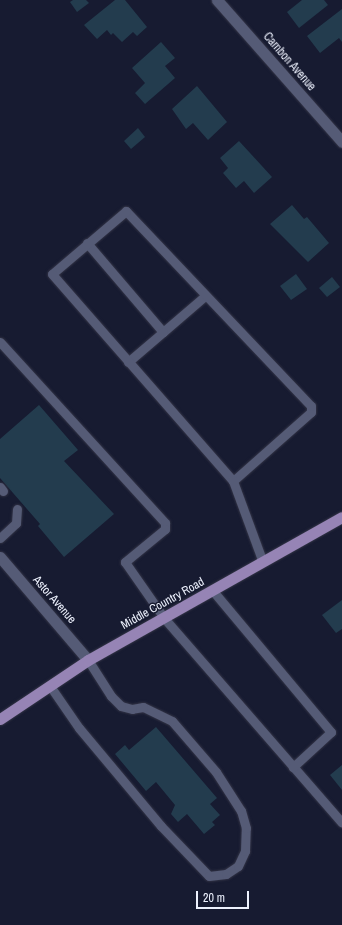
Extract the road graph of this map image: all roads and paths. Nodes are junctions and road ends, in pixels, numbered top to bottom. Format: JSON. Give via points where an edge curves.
{"nodes":[{"id":1,"x":217,"y":0,"type":"edge"},
{"id":2,"x":342,"y":142,"type":"edge"},
{"id":3,"x":87,"y":243,"type":"junction"},
{"id":4,"x":205,"y":296,"type":"junction"},
{"id":5,"x":163,"y":332,"type":"junction"},
{"id":6,"x":0,"y":342,"type":"edge"},
{"id":7,"x":128,"y":362,"type":"junction"},
{"id":8,"x":233,"y":482,"type":"junction"},
{"id":9,"x":17,"y":508,"type":"dead end"},
{"id":10,"x":342,"y":517,"type":"edge"},
{"id":11,"x":0,"y":538,"type":"edge"},
{"id":12,"x":0,"y":558,"type":"edge"},
{"id":13,"x":262,"y":560,"type":"junction"},
{"id":14,"x":213,"y":591,"type":"junction"},
{"id":15,"x":164,"y":618,"type":"junction"},
{"id":16,"x":88,"y":660,"type":"junction"},
{"id":17,"x":50,"y":686,"type":"junction"},
{"id":18,"x":0,"y":719,"type":"edge"},
{"id":19,"x":293,"y":767,"type":"junction"},
{"id":20,"x":342,"y":823,"type":"edge"}],
"edges":[{"from":1,"to":2,"type":"street","name":"Cambon Avenue"},
{"from":3,"to":4,"type":"lane","via":[[126,210]]},
{"from":3,"to":5,"type":"lane"},
{"from":3,"to":7,"type":"lane","via":[[52,274]]},
{"from":4,"to":5,"type":"lane"},
{"from":4,"to":8,"type":"lane","via":[[312,409]]},
{"from":5,"to":7,"type":"lane"},
{"from":6,"to":15,"type":"lane","via":[[165,523],[166,529],[125,562]]},
{"from":7,"to":8,"type":"lane"},
{"from":8,"to":13,"type":"lane"},
{"from":9,"to":11,"type":"lane","via":[[16,523]]},
{"from":10,"to":13,"type":"main road","name":"Middle Country Road"},
{"from":12,"to":16,"type":"street","name":"Astor Avenue"},
{"from":13,"to":14,"type":"main road","name":"Middle Country Road"},
{"from":14,"to":15,"type":"main road","name":"Middle Country Road"},
{"from":14,"to":19,"type":"lane","via":[[331,732]]},
{"from":15,"to":16,"type":"main road","name":"Middle Country Road"},
{"from":15,"to":19,"type":"lane"},
{"from":16,"to":17,"type":"main road","name":"Middle Country Road"},
{"from":16,"to":17,"type":"lane","via":[[111,696],[121,706],[132,709],[143,707],[172,721],[216,772],[241,811],[246,828],[245,851],[238,866],[226,874],[209,876],[161,826],[79,728]]},
{"from":17,"to":18,"type":"main road","name":"Middle Country Road"},
{"from":19,"to":20,"type":"lane"}]}
